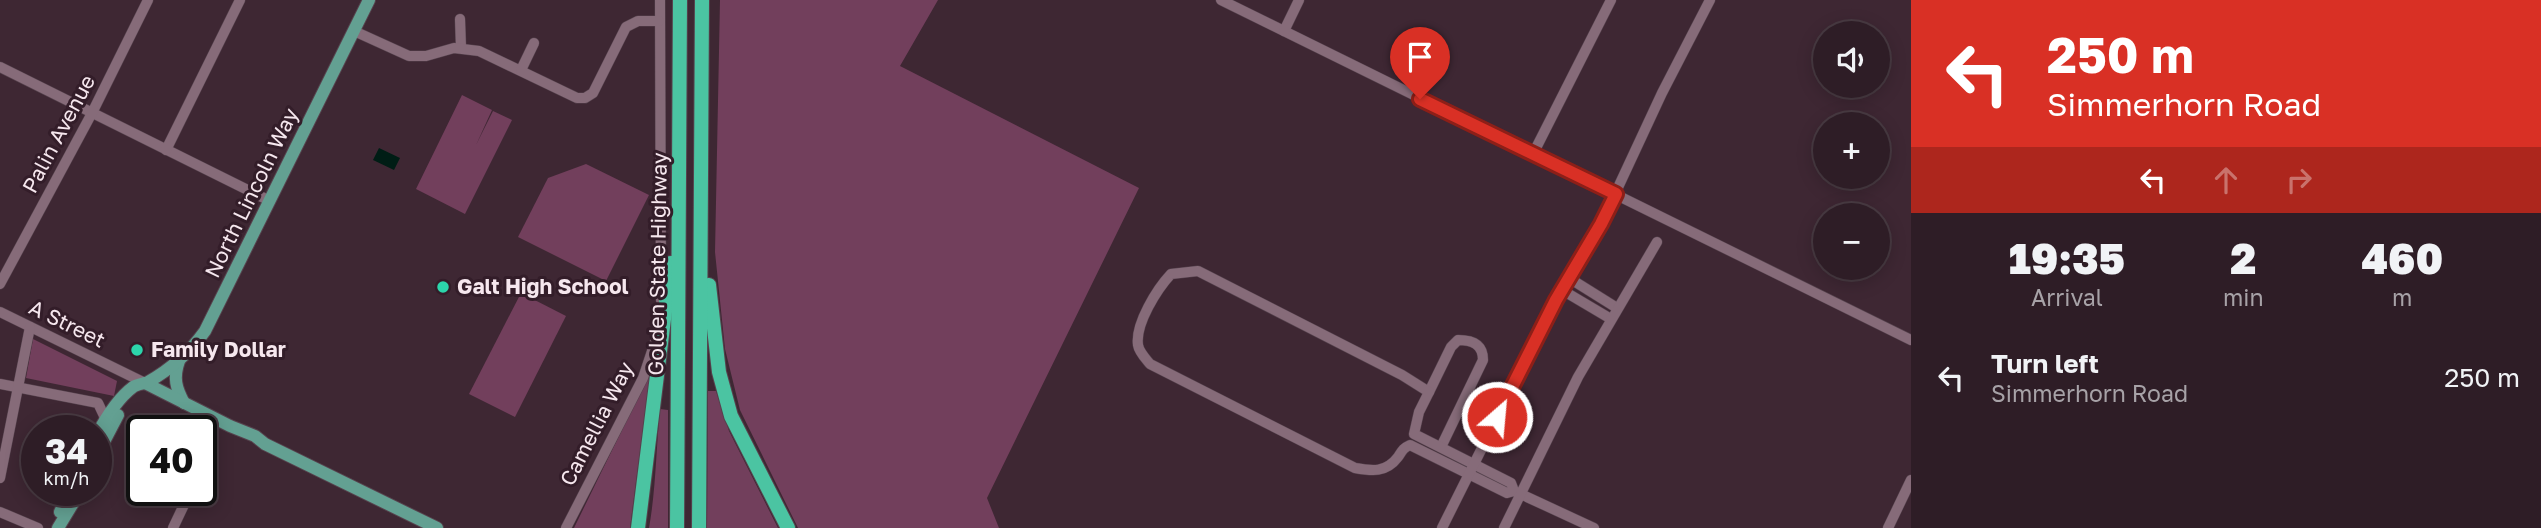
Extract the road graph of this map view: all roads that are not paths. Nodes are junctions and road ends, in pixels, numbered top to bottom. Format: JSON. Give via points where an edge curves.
{"nodes":[{"id":1,"x":148,"y":0,"type":"edge"},
{"id":2,"x":240,"y":0,"type":"edge"},
{"id":3,"x":369,"y":0,"type":"edge"},
{"id":4,"x":660,"y":0,"type":"edge"},
{"id":5,"x":680,"y":0,"type":"edge"},
{"id":6,"x":702,"y":0,"type":"edge"},
{"id":7,"x":1221,"y":0,"type":"edge"},
{"id":8,"x":1299,"y":0,"type":"edge"},
{"id":9,"x":1611,"y":0,"type":"edge"},
{"id":10,"x":1710,"y":0,"type":"edge"},
{"id":11,"x":460,"y":19,"type":"dead end"},
{"id":12,"x":659,"y":21,"type":"junction"},
{"id":13,"x":354,"y":31,"type":"junction"},
{"id":14,"x":1284,"y":31,"type":"junction"},
{"id":15,"x":534,"y":43,"type":"dead end"},
{"id":16,"x":461,"y":48,"type":"junction"},
{"id":17,"x":0,"y":67,"type":"edge"},
{"id":18,"x":521,"y":70,"type":"junction"},
{"id":19,"x":92,"y":113,"type":"junction"},
{"id":20,"x":166,"y":149,"type":"junction"},
{"id":21,"x":1533,"y":154,"type":"junction"},
{"id":22,"x":701,"y":169,"type":"junction"},
{"id":23,"x":680,"y":189,"type":"junction"},
{"id":24,"x":1616,"y":194,"type":"junction"},
{"id":25,"x":270,"y":201,"type":"junction"},
{"id":26,"x":1657,"y":242,"type":"dead end"},
{"id":27,"x":1569,"y":278,"type":"junction"},
{"id":28,"x":0,"y":284,"type":"edge"},
{"id":29,"x":1562,"y":290,"type":"junction"},
{"id":30,"x":1617,"y":308,"type":"junction"},
{"id":31,"x":0,"y":312,"type":"edge"},
{"id":32,"x":1611,"y":319,"type":"junction"},
{"id":33,"x":30,"y":327,"type":"junction"},
{"id":34,"x":1911,"y":340,"type":"edge"},
{"id":35,"x":179,"y":361,"type":"junction"},
{"id":36,"x":145,"y":383,"type":"junction"},
{"id":37,"x":0,"y":384,"type":"edge"},
{"id":38,"x":18,"y":387,"type":"junction"},
{"id":39,"x":1429,"y":392,"type":"junction"},
{"id":40,"x":184,"y":404,"type":"junction"},
{"id":41,"x":104,"y":415,"type":"edge"},
{"id":42,"x":110,"y":415,"type":"edge"},
{"id":43,"x":112,"y":427,"type":"edge"},
{"id":44,"x":1441,"y":447,"type":"junction"},
{"id":45,"x":1471,"y":469,"type":"junction"},
{"id":46,"x":0,"y":478,"type":"edge"},
{"id":47,"x":1911,"y":480,"type":"edge"},
{"id":48,"x":1517,"y":493,"type":"junction"},
{"id":49,"x":65,"y":506,"type":"edge"},
{"id":50,"x":70,"y":506,"type":"edge"},
{"id":51,"x":183,"y":506,"type":"edge"},
{"id":52,"x":0,"y":512,"type":"edge"},
{"id":53,"x":38,"y":528,"type":"edge"},
{"id":54,"x":56,"y":528,"type":"edge"},
{"id":55,"x":173,"y":528,"type":"edge"},
{"id":56,"x":437,"y":528,"type":"edge"},
{"id":57,"x":566,"y":528,"type":"edge"},
{"id":58,"x":638,"y":528,"type":"edge"},
{"id":59,"x":677,"y":528,"type":"edge"},
{"id":60,"x":699,"y":528,"type":"edge"},
{"id":61,"x":788,"y":528,"type":"edge"},
{"id":62,"x":1442,"y":528,"type":"edge"},
{"id":63,"x":1504,"y":528,"type":"edge"},
{"id":64,"x":1594,"y":528,"type":"edge"},
{"id":65,"x":1888,"y":528,"type":"edge"}],
"edges":[{"from":1,"to":19,"type":"street","name":"Palin Avenue"},
{"from":2,"to":20,"type":"street"},
{"from":3,"to":13,"type":"main road","name":"North Lincoln Way"},
{"from":4,"to":12,"type":"street","name":"Camellia Way"},
{"from":5,"to":23,"type":"highway","name":"Golden State Highway"},
{"from":6,"to":22,"type":"highway","name":"Golden State Highway"},
{"from":7,"to":14,"type":"street"},
{"from":8,"to":14,"type":"street"},
{"from":9,"to":21,"type":"street"},
{"from":10,"to":24,"type":"street"},
{"from":11,"to":16,"type":"street"},
{"from":12,"to":18,"type":"street","via":[[638,21],[626,27],[593,93],[585,99]]},
{"from":12,"to":57,"type":"street","name":"Camellia Way","via":[[658,332],[643,378]]},
{"from":13,"to":16,"type":"street","via":[[409,56]]},
{"from":13,"to":25,"type":"main road","name":"North Lincoln Way"},
{"from":14,"to":21,"type":"street"},
{"from":15,"to":18,"type":"street"},
{"from":16,"to":18,"type":"street","via":[[488,54]]},
{"from":17,"to":19,"type":"street"},
{"from":19,"to":20,"type":"street"},
{"from":19,"to":28,"type":"street","name":"Palin Avenue"},
{"from":20,"to":25,"type":"street"},
{"from":21,"to":24,"type":"street"},
{"from":22,"to":60,"type":"highway","name":"Golden State Highway"},
{"from":22,"to":61,"type":"highway","via":[[711,317],[724,394]]},
{"from":23,"to":58,"type":"highway"},
{"from":23,"to":59,"type":"highway","name":"Golden State Highway"},
{"from":24,"to":27,"type":"street"},
{"from":24,"to":34,"type":"street"},
{"from":25,"to":35,"type":"main road","name":"North Lincoln Way","via":[[205,331]]},
{"from":26,"to":30,"type":"street"},
{"from":27,"to":29,"type":"street"},
{"from":27,"to":30,"type":"street"},
{"from":29,"to":32,"type":"street"},
{"from":29,"to":45,"type":"street"},
{"from":30,"to":32,"type":"street"},
{"from":31,"to":33,"type":"street","name":"A Street"},
{"from":32,"to":48,"type":"street"},
{"from":33,"to":36,"type":"street","name":"A Street"},
{"from":33,"to":38,"type":"street"},
{"from":35,"to":36,"type":"main road","name":"North Lincoln Way"},
{"from":35,"to":40,"type":"main road","via":[[176,384]]},
{"from":36,"to":40,"type":"main road","name":"A Street"},
{"from":36,"to":42,"type":"main road","via":[[134,386]]},
{"from":36,"to":43,"type":"main road"},
{"from":37,"to":38,"type":"street"},
{"from":38,"to":41,"type":"street","via":[[98,403]]},
{"from":38,"to":46,"type":"street"},
{"from":39,"to":44,"type":"street","via":[[1414,433]]},
{"from":39,"to":44,"type":"street","via":[[1458,340],[1480,347],[1483,360]]},
{"from":39,"to":45,"type":"street","via":[[1198,271],[1171,274],[1158,288],[1139,332],[1138,348],[1150,364],[1355,468],[1376,471],[1393,464],[1410,446]]},
{"from":40,"to":56,"type":"main road","name":"A Street"},
{"from":44,"to":45,"type":"street"},
{"from":45,"to":48,"type":"street","via":[[1511,483]]},
{"from":45,"to":62,"type":"street"},
{"from":47,"to":65,"type":"street"},
{"from":48,"to":63,"type":"street"},
{"from":48,"to":64,"type":"street"},
{"from":49,"to":54,"type":"main road"},
{"from":50,"to":54,"type":"main road"},
{"from":51,"to":55,"type":"street"},
{"from":52,"to":53,"type":"street"}]}
